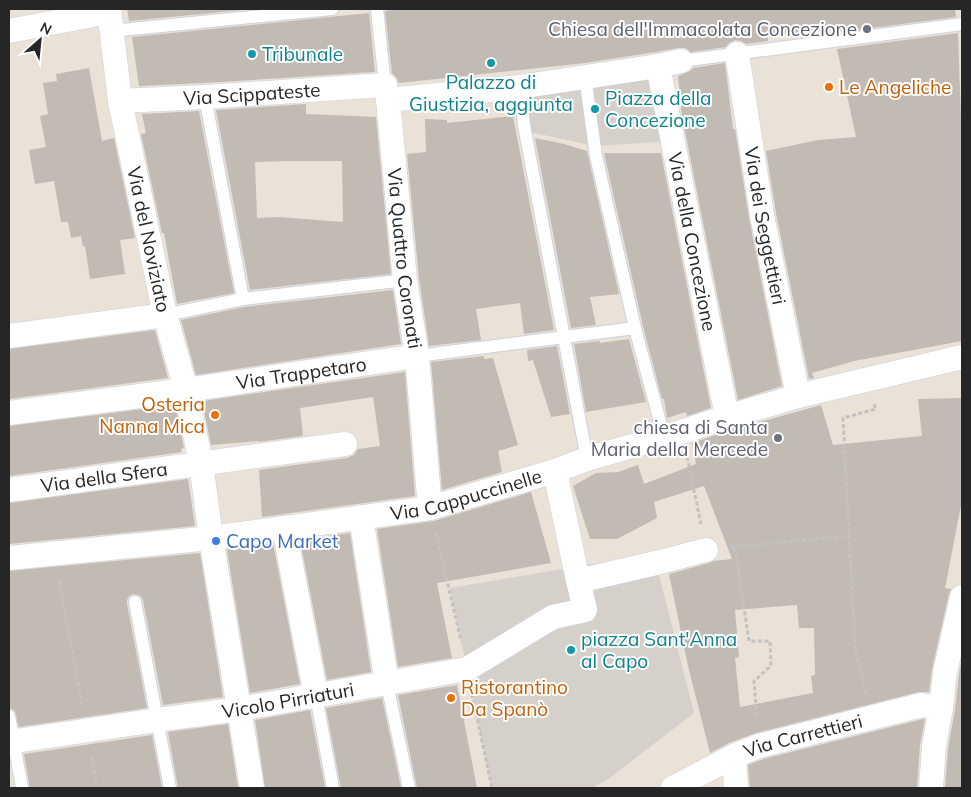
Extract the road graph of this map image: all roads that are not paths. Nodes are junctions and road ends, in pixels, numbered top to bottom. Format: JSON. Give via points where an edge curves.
{"nodes":[{"id":1,"x":332,"y":9,"type":"edge"},
{"id":2,"x":377,"y":9,"type":"edge"},
{"id":3,"x":110,"y":17,"type":"edge"},
{"id":4,"x":962,"y":24,"type":"edge"},
{"id":5,"x":9,"y":31,"type":"edge"},
{"id":6,"x":737,"y":54,"type":"junction"},
{"id":7,"x":670,"y":64,"type":"junction"},
{"id":8,"x":585,"y":76,"type":"junction"},
{"id":9,"x":519,"y":87,"type":"junction"},
{"id":10,"x":386,"y":93,"type":"junction"},
{"id":11,"x":205,"y":97,"type":"junction"},
{"id":12,"x":120,"y":101,"type":"junction"},
{"id":13,"x":405,"y":280,"type":"junction"},
{"id":14,"x":243,"y":299,"type":"junction"},
{"id":15,"x":165,"y":315,"type":"junction"},
{"id":16,"x":635,"y":328,"type":"junction"},
{"id":17,"x":9,"y":336,"type":"edge"},
{"id":18,"x":564,"y":337,"type":"junction"},
{"id":19,"x":417,"y":356,"type":"junction"},
{"id":20,"x":962,"y":357,"type":"edge"},
{"id":21,"x":186,"y":390,"type":"junction"},
{"id":22,"x":798,"y":396,"type":"junction"},
{"id":23,"x":9,"y":413,"type":"edge"},
{"id":24,"x":727,"y":417,"type":"junction"},
{"id":25,"x":672,"y":435,"type":"junction"},
{"id":26,"x":345,"y":444,"type":"dead end"},
{"id":27,"x":587,"y":459,"type":"junction"},
{"id":28,"x":201,"y":464,"type":"junction"},
{"id":29,"x":555,"y":470,"type":"junction"},
{"id":30,"x":9,"y":490,"type":"edge"},
{"id":31,"x":430,"y":508,"type":"junction"},
{"id":32,"x":360,"y":517,"type":"junction"},
{"id":33,"x":284,"y":528,"type":"junction"},
{"id":34,"x":211,"y":538,"type":"junction"},
{"id":35,"x":706,"y":550,"type":"road end"},
{"id":36,"x":9,"y":558,"type":"edge"},
{"id":37,"x":578,"y":581,"type":"junction"},
{"id":38,"x":962,"y":597,"type":"edge"},
{"id":39,"x":135,"y":602,"type":"dead end"},
{"id":40,"x":387,"y":684,"type":"junction"},
{"id":41,"x":316,"y":696,"type":"junction"},
{"id":42,"x":942,"y":708,"type":"junction"},
{"id":43,"x":239,"y":709,"type":"junction"},
{"id":44,"x":9,"y":716,"type":"edge"},
{"id":45,"x":157,"y":720,"type":"junction"},
{"id":46,"x":11,"y":742,"type":"edge"},
{"id":47,"x":734,"y":756,"type":"junction"},
{"id":48,"x":22,"y":788,"type":"edge"},
{"id":49,"x":170,"y":788,"type":"edge"},
{"id":50,"x":252,"y":788,"type":"edge"},
{"id":51,"x":333,"y":788,"type":"edge"},
{"id":52,"x":409,"y":788,"type":"edge"},
{"id":53,"x":673,"y":788,"type":"edge"},
{"id":54,"x":736,"y":788,"type":"edge"},
{"id":55,"x":931,"y":788,"type":"edge"}],
"edges":[{"from":1,"to":3,"type":"lane"},
{"from":2,"to":10,"type":"lane","name":"Via Quattro Coronati"},
{"from":3,"to":5,"type":"street"},
{"from":3,"to":12,"type":"street","name":"Via del Noviziato"},
{"from":4,"to":6,"type":"lane"},
{"from":6,"to":7,"type":"lane"},
{"from":6,"to":22,"type":"street","name":"Via dei Seggettieri","via":[[762,216]]},
{"from":7,"to":8,"type":"street","name":"Via Scippateste"},
{"from":7,"to":24,"type":"street","name":"Via della Concezione"},
{"from":8,"to":9,"type":"street","name":"Via Scippateste"},
{"from":8,"to":16,"type":"lane","via":[[596,156]]},
{"from":9,"to":10,"type":"street","name":"Via Scippateste"},
{"from":9,"to":18,"type":"lane"},
{"from":10,"to":11,"type":"street","name":"Via Scippateste"},
{"from":10,"to":13,"type":"street","name":"Via Quattro Coronati"},
{"from":11,"to":12,"type":"street","name":"Via Scippateste"},
{"from":11,"to":14,"type":"lane"},
{"from":12,"to":15,"type":"street","name":"Via del Noviziato"},
{"from":13,"to":14,"type":"lane"},
{"from":13,"to":19,"type":"street","name":"Via Quattro Coronati"},
{"from":14,"to":15,"type":"lane"},
{"from":15,"to":17,"type":"street"},
{"from":15,"to":21,"type":"street","name":"Via del Noviziato"},
{"from":16,"to":18,"type":"lane"},
{"from":16,"to":25,"type":"lane"},
{"from":18,"to":19,"type":"lane"},
{"from":18,"to":27,"type":"lane"},
{"from":19,"to":21,"type":"street","name":"Via Trappetaro"},
{"from":19,"to":31,"type":"street","name":"Via Quattro Coronati"},
{"from":20,"to":22,"type":"street","name":"Via Cappuccinelle"},
{"from":21,"to":23,"type":"street","name":"Via Trappetaro"},
{"from":21,"to":28,"type":"street","name":"Via del Noviziato"},
{"from":22,"to":24,"type":"street","name":"Via Cappuccinelle"},
{"from":24,"to":25,"type":"street","name":"Via Cappuccinelle"},
{"from":25,"to":27,"type":"street","name":"Via Cappuccinelle"},
{"from":26,"to":28,"type":"street","name":"Via della Sfera"},
{"from":27,"to":29,"type":"street","name":"Via Cappuccinelle"},
{"from":28,"to":30,"type":"street","name":"Via della Sfera"},
{"from":28,"to":34,"type":"street","name":"Via del Noviziato"},
{"from":29,"to":31,"type":"street","name":"Via Cappuccinelle"},
{"from":29,"to":37,"type":"street"},
{"from":31,"to":32,"type":"street","name":"Via Cappuccinelle"},
{"from":32,"to":33,"type":"street","name":"Via Cappuccinelle"},
{"from":32,"to":40,"type":"street"},
{"from":33,"to":34,"type":"street","name":"Via Cappuccinelle"},
{"from":33,"to":41,"type":"street"},
{"from":34,"to":36,"type":"street","name":"Via Cappuccinelle"},
{"from":34,"to":43,"type":"street","name":"Via del Noviziato"},
{"from":35,"to":37,"type":"street"},
{"from":37,"to":40,"type":"street","name":"Vicolo Pirriaturi","via":[[585,610],[553,617],[467,669]]},
{"from":38,"to":42,"type":"street"},
{"from":39,"to":45,"type":"lane"},
{"from":40,"to":41,"type":"street","name":"Vicolo Pirriaturi"},
{"from":40,"to":52,"type":"lane"},
{"from":41,"to":43,"type":"street","name":"Vicolo Pirriaturi"},
{"from":41,"to":51,"type":"lane"},
{"from":42,"to":47,"type":"street","name":"Via Carrettieri","via":[[922,705],[759,746]]},
{"from":42,"to":55,"type":"street","via":[[934,746]]},
{"from":43,"to":45,"type":"street","name":"Vicolo Pirriaturi"},
{"from":43,"to":50,"type":"street","name":"Via del Noviziato"},
{"from":44,"to":46,"type":"lane"},
{"from":45,"to":46,"type":"street","name":"Vicolo Pirriaturi"},
{"from":45,"to":49,"type":"lane"},
{"from":46,"to":48,"type":"lane"},
{"from":47,"to":53,"type":"street","name":"Via Carrettieri"},
{"from":47,"to":54,"type":"street"}]}
